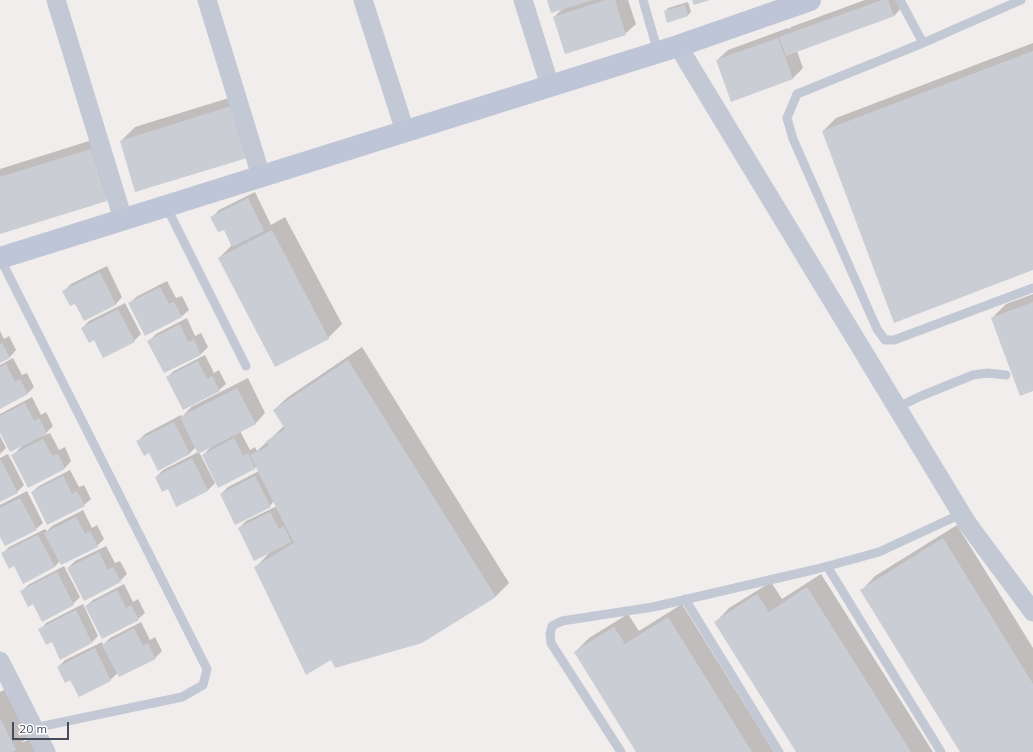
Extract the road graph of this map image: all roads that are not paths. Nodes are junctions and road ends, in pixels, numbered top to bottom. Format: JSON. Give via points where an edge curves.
{"nodes":[{"id":1,"x":56,"y":0,"type":"edge"},
{"id":2,"x":207,"y":0,"type":"edge"},
{"id":3,"x":363,"y":0,"type":"edge"},
{"id":4,"x":523,"y":0,"type":"edge"},
{"id":5,"x":643,"y":0,"type":"edge"},
{"id":6,"x":807,"y":0,"type":"edge"},
{"id":7,"x":900,"y":0,"type":"edge"},
{"id":8,"x":1022,"y":0,"type":"edge"},
{"id":9,"x":923,"y":44,"type":"junction"},
{"id":10,"x":668,"y":49,"type":"junction"},
{"id":11,"x":550,"y":86,"type":"junction"},
{"id":12,"x":405,"y":131,"type":"junction"},
{"id":13,"x":261,"y":176,"type":"junction"},
{"id":14,"x":166,"y":206,"type":"junction"},
{"id":15,"x":123,"y":219,"type":"junction"},
{"id":16,"x":0,"y":258,"type":"edge"},
{"id":17,"x":1033,"y":288,"type":"edge"},
{"id":18,"x":246,"y":366,"type":"dead end"},
{"id":19,"x":1006,"y":375,"type":"dead end"},
{"id":20,"x":896,"y":408,"type":"junction"},
{"id":21,"x":961,"y":514,"type":"junction"},
{"id":22,"x":827,"y":566,"type":"junction"},
{"id":23,"x":685,"y":599,"type":"junction"},
{"id":24,"x":1033,"y":612,"type":"edge"},
{"id":25,"x":3,"y":673,"type":"edge"},
{"id":26,"x":34,"y":728,"type":"junction"},
{"id":27,"x":46,"y":752,"type":"edge"},
{"id":28,"x":621,"y":752,"type":"edge"},
{"id":29,"x":779,"y":752,"type":"edge"},
{"id":30,"x":941,"y":752,"type":"edge"}],
"edges":[{"from":1,"to":15,"type":"street"},
{"from":2,"to":13,"type":"street"},
{"from":3,"to":12,"type":"street"},
{"from":4,"to":11,"type":"street"},
{"from":5,"to":10,"type":"lane"},
{"from":6,"to":10,"type":"street"},
{"from":7,"to":9,"type":"lane"},
{"from":8,"to":9,"type":"lane"},
{"from":9,"to":17,"type":"lane","via":[[797,94],[787,118],[793,139],[877,329],[886,340],[894,340]]},
{"from":10,"to":11,"type":"street"},
{"from":10,"to":20,"type":"street"},
{"from":11,"to":12,"type":"street"},
{"from":12,"to":13,"type":"street"},
{"from":13,"to":14,"type":"street"},
{"from":14,"to":15,"type":"street"},
{"from":14,"to":18,"type":"lane"},
{"from":15,"to":16,"type":"street"},
{"from":16,"to":26,"type":"lane","via":[[207,669],[203,685],[182,697]]},
{"from":19,"to":20,"type":"lane","via":[[973,375]]},
{"from":20,"to":21,"type":"street"},
{"from":21,"to":22,"type":"lane","via":[[879,552]]},
{"from":21,"to":24,"type":"street"},
{"from":22,"to":23,"type":"lane"},
{"from":22,"to":30,"type":"lane"},
{"from":23,"to":28,"type":"lane","via":[[653,607],[562,621],[552,626],[552,643]]},
{"from":23,"to":29,"type":"lane"},
{"from":25,"to":26,"type":"street"},
{"from":26,"to":27,"type":"street"}]}
